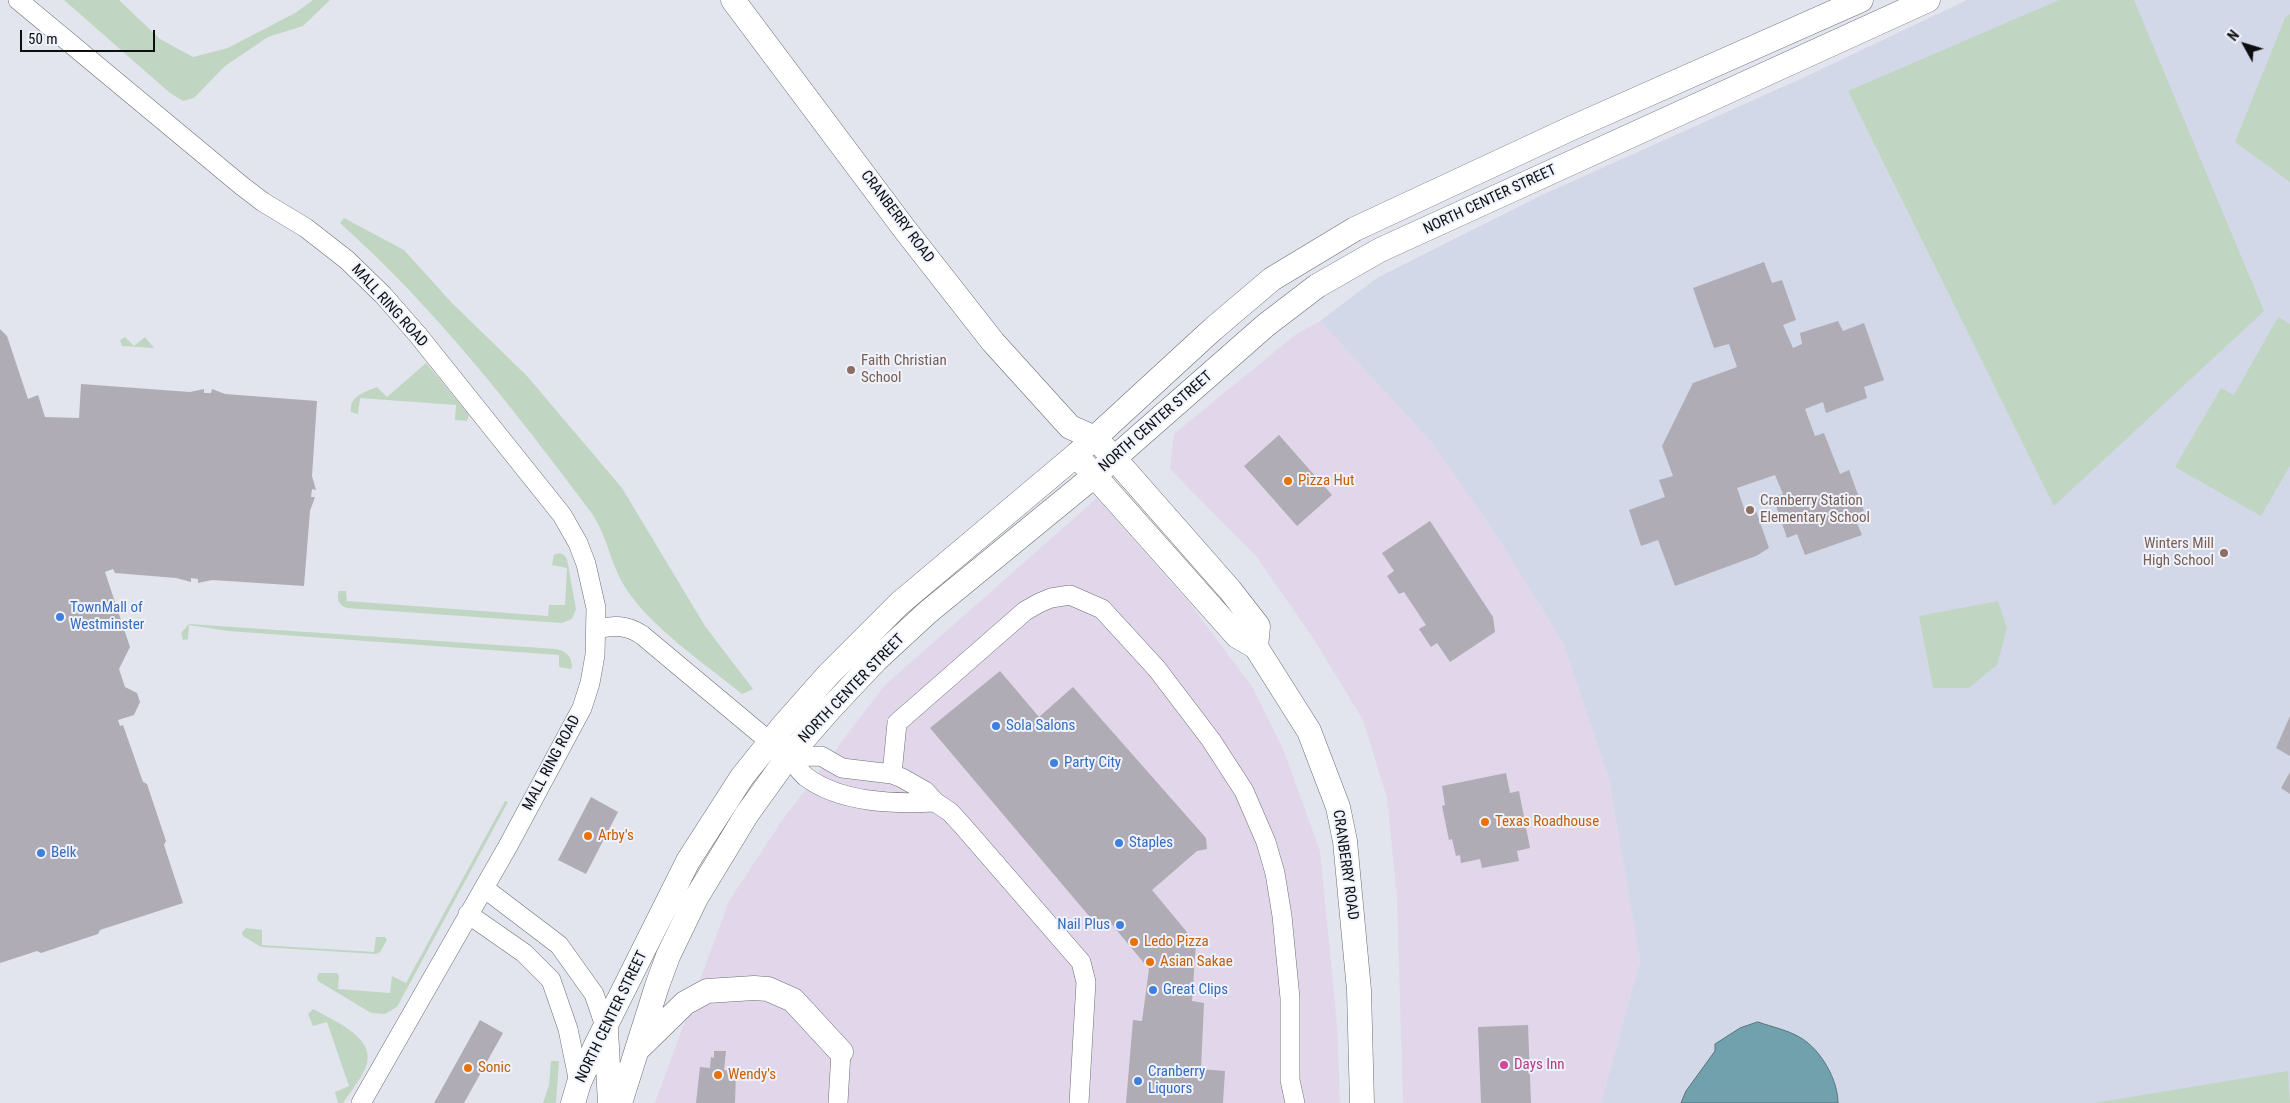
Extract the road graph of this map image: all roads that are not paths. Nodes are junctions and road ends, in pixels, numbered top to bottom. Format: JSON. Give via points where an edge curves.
{"nodes":[{"id":1,"x":18,"y":0,"type":"edge"},
{"id":2,"x":733,"y":0,"type":"edge"},
{"id":3,"x":1861,"y":0,"type":"edge"},
{"id":4,"x":1928,"y":0,"type":"edge"},
{"id":5,"x":1070,"y":427,"type":"junction"},
{"id":6,"x":1095,"y":438,"type":"junction"},
{"id":7,"x":1076,"y":455,"type":"junction"},
{"id":8,"x":1114,"y":458,"type":"junction"},
{"id":9,"x":1094,"y":476,"type":"junction"},
{"id":10,"x":597,"y":629,"type":"junction"},
{"id":11,"x":1256,"y":647,"type":"junction"},
{"id":12,"x":779,"y":750,"type":"junction"},
{"id":13,"x":892,"y":774,"type":"junction"},
{"id":14,"x":935,"y":802,"type":"junction"},
{"id":15,"x":484,"y":888,"type":"junction"},
{"id":16,"x":468,"y":914,"type":"junction"},
{"id":17,"x":606,"y":1026,"type":"junction"},
{"id":18,"x":636,"y":1051,"type":"junction"},
{"id":19,"x":841,"y":1052,"type":"joint"},
{"id":20,"x":576,"y":1093,"type":"edge"},
{"id":21,"x":360,"y":1103,"type":"edge"},
{"id":22,"x":610,"y":1103,"type":"edge"},
{"id":23,"x":620,"y":1103,"type":"edge"},
{"id":24,"x":838,"y":1103,"type":"edge"},
{"id":25,"x":1079,"y":1103,"type":"edge"},
{"id":26,"x":1295,"y":1103,"type":"edge"},
{"id":27,"x":1362,"y":1103,"type":"edge"}],
"edges":[{"from":1,"to":10,"type":"street","name":"MALL RING ROAD","via":[[262,202],[306,228],[347,260],[383,295],[562,515],[586,564],[594,593]]},
{"from":2,"to":5,"type":"street","name":"CRANBERRY ROAD","via":[[987,335]]},
{"from":3,"to":6,"type":"street","name":"NORTH CENTER STREET","via":[[1574,127],[1355,229],[1272,279]]},
{"from":4,"to":8,"type":"street","name":"NORTH CENTER STREET","via":[[1380,250],[1317,286],[1266,324]]},
{"from":5,"to":6,"type":"street","name":"CRANBERRY ROAD"},
{"from":5,"to":7,"type":"street","name":"CRANBERRY ROAD"},
{"from":6,"to":7,"type":"street","name":"NORTH CENTER STREET"},
{"from":6,"to":8,"type":"street","name":"CRANBERRY ROAD"},
{"from":7,"to":9,"type":"street","name":"CRANBERRY ROAD"},
{"from":7,"to":12,"type":"street","name":"NORTH CENTER STREET","via":[[900,602],[828,675]]},
{"from":8,"to":9,"type":"street","name":"NORTH CENTER STREET"},
{"from":8,"to":11,"type":"street","name":"CRANBERRY ROAD","via":[[1258,626]]},
{"from":9,"to":11,"type":"street","name":"CRANBERRY ROAD","via":[[1237,636]]},
{"from":9,"to":12,"type":"street","name":"NORTH CENTER STREET","via":[[928,612]]},
{"from":10,"to":12,"type":"street","via":[[632,628]]},
{"from":10,"to":15,"type":"street","name":"MALL RING ROAD","via":[[590,682],[582,708]]},
{"from":11,"to":27,"type":"street","name":"CRANBERRY ROAD","via":[[1309,731],[1338,807],[1358,972]]},
{"from":12,"to":13,"type":"street","via":[[821,756],[842,768]]},
{"from":12,"to":14,"type":"street","via":[[806,777],[831,790],[894,804]]},
{"from":12,"to":17,"type":"street","name":"NORTH CENTER STREET","via":[[742,778],[688,861]]},
{"from":12,"to":18,"type":"street","name":"NORTH CENTER STREET","via":[[696,898],[668,956]]},
{"from":13,"to":14,"type":"street","via":[[913,783]]},
{"from":13,"to":26,"type":"street","via":[[897,723],[1025,611],[1038,603],[1070,595],[1102,609],[1157,669],[1211,740],[1244,791],[1266,842],[1282,916],[1290,998],[1290,1080]]},
{"from":14,"to":25,"type":"street","via":[[962,825],[1081,962],[1086,982]]},
{"from":15,"to":16,"type":"street","name":"MALL RING ROAD"},
{"from":15,"to":17,"type":"street","via":[[559,945],[594,994]]},
{"from":16,"to":20,"type":"street","via":[[524,953],[551,980],[568,1029]]},
{"from":16,"to":21,"type":"street","name":"MALL RING ROAD"},
{"from":17,"to":20,"type":"street","name":"NORTH CENTER STREET"},
{"from":17,"to":22,"type":"street"},
{"from":18,"to":19,"type":"street","via":[[685,1003],[707,991],[754,988],[768,989],[793,1000]]},
{"from":18,"to":23,"type":"street","name":"NORTH CENTER STREET"},
{"from":19,"to":24,"type":"street"}]}
